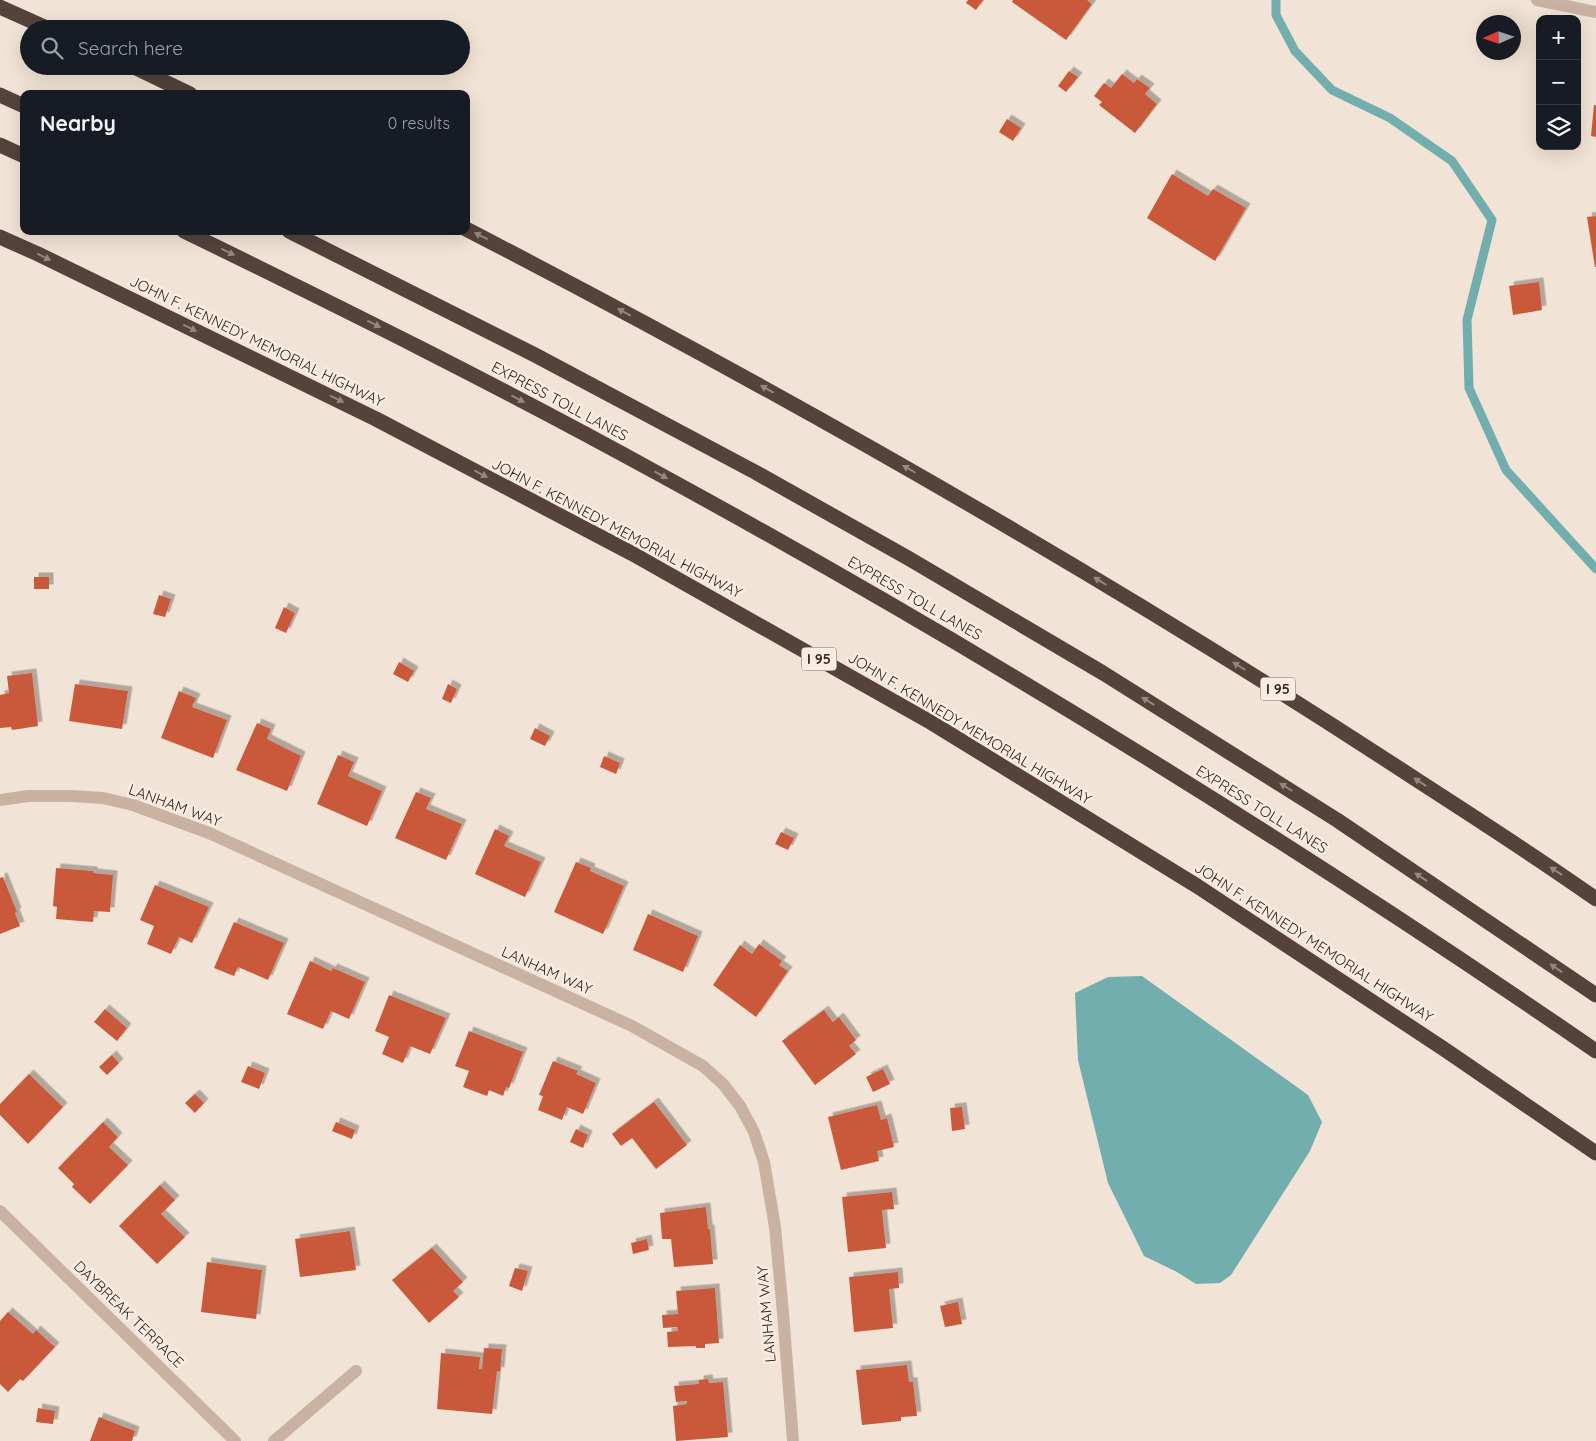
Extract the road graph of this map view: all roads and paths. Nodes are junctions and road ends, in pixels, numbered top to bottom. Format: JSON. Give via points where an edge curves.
{"nodes":[{"id":1,"x":1537,"y":0,"type":"edge"},
{"id":2,"x":0,"y":7,"type":"edge"},
{"id":3,"x":1596,"y":12,"type":"edge"},
{"id":4,"x":29,"y":20,"type":"edge"},
{"id":5,"x":151,"y":75,"type":"edge"},
{"id":6,"x":182,"y":90,"type":"edge"},
{"id":7,"x":0,"y":95,"type":"edge"},
{"id":8,"x":20,"y":104,"type":"edge"},
{"id":9,"x":0,"y":145,"type":"edge"},
{"id":10,"x":20,"y":154,"type":"edge"},
{"id":11,"x":470,"y":230,"type":"edge"},
{"id":12,"x":192,"y":235,"type":"edge"},
{"id":13,"x":297,"y":235,"type":"edge"},
{"id":14,"x":0,"y":237,"type":"edge"},
{"id":15,"x":0,"y":800,"type":"edge"},
{"id":16,"x":1596,"y":898,"type":"edge"},
{"id":17,"x":1596,"y":995,"type":"edge"},
{"id":18,"x":1596,"y":1051,"type":"edge"},
{"id":19,"x":1596,"y":1153,"type":"edge"},
{"id":20,"x":0,"y":1210,"type":"edge"},
{"id":21,"x":356,"y":1371,"type":"dead end"},
{"id":22,"x":235,"y":1441,"type":"edge"},
{"id":23,"x":274,"y":1441,"type":"edge"},
{"id":24,"x":792,"y":1441,"type":"edge"}],
"edges":[{"from":1,"to":3,"type":"street"},
{"from":2,"to":4,"type":"highway"},
{"from":5,"to":6,"type":"highway"},
{"from":7,"to":8,"type":"highway"},
{"from":9,"to":10,"type":"highway"},
{"from":16,"to":11,"type":"highway","number":"I 95","one_way":true,"via":[[1313,712],[1042,546],[809,412]]},
{"from":12,"to":18,"type":"highway","name":"EXPRESS TOLL LANES","one_way":true,"via":[[547,414],[887,602],[1155,762],[1298,852]]},
{"from":17,"to":13,"type":"highway","name":"EXPRESS TOLL LANES","one_way":true,"via":[[1337,820],[1103,672],[756,472],[535,355]]},
{"from":14,"to":19,"type":"highway","name":"JOHN F. KENNEDY MEMORIAL HIGHWAY","number":"I 95","one_way":true,"via":[[376,419],[633,554],[932,723],[1197,886]]},
{"from":15,"to":24,"type":"street","name":"LANHAM WAY","via":[[28,796],[103,798],[133,805],[200,830],[632,1026],[703,1066],[740,1106],[754,1132],[764,1162],[784,1313]]},
{"from":20,"to":22,"type":"street","name":"DAYBREAK TERRACE"},
{"from":21,"to":23,"type":"street"}]}
